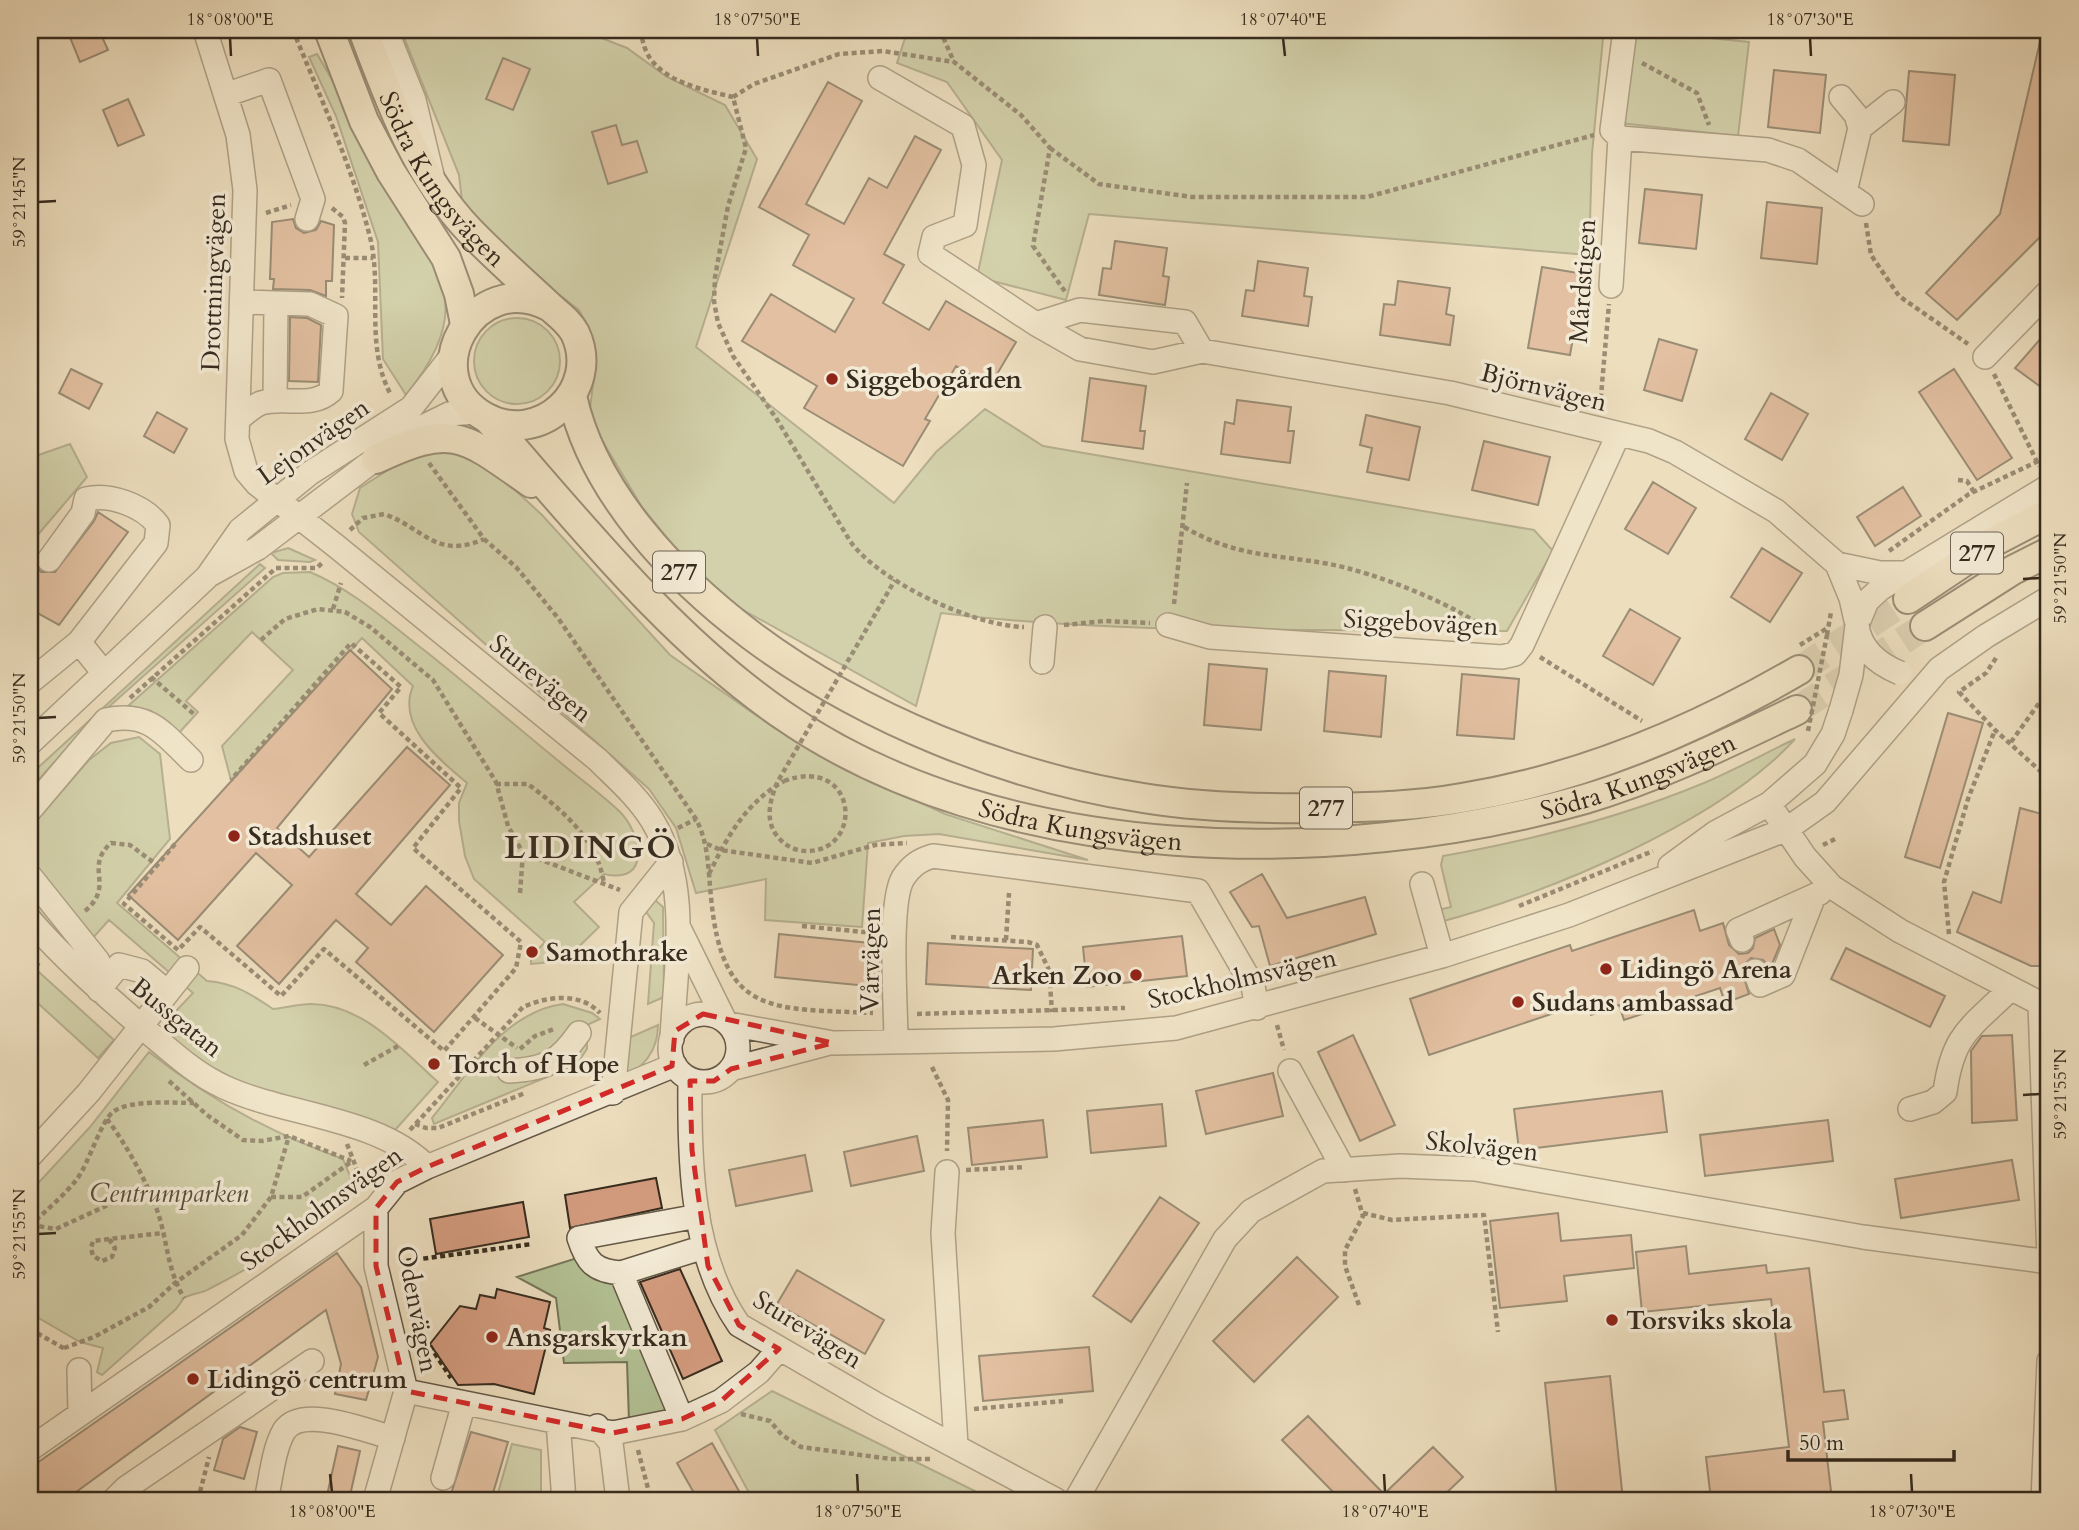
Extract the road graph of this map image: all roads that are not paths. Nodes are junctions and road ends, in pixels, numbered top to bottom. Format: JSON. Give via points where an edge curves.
{"nodes":[{"id":1,"x":205,"y":30,"type":"edge"},
{"id":2,"x":329,"y":30,"type":"edge"},
{"id":3,"x":363,"y":30,"type":"edge"},
{"id":4,"x":386,"y":30,"type":"edge"},
{"id":5,"x":1623,"y":41,"type":"edge"},
{"id":6,"x":880,"y":78,"type":"dead end"},
{"id":7,"x":228,"y":94,"type":"junction"},
{"id":8,"x":1842,"y":97,"type":"dead end"},
{"id":9,"x":1893,"y":102,"type":"dead end"},
{"id":10,"x":1860,"y":128,"type":"junction"},
{"id":11,"x":1616,"y":134,"type":"junction"},
{"id":12,"x":434,"y":185,"type":"junction"},
{"id":13,"x":310,"y":209,"type":"road end"},
{"id":14,"x":1611,"y":286,"type":"road end"},
{"id":15,"x":2049,"y":291,"type":"edge"},
{"id":16,"x":242,"y":302,"type":"junction"},
{"id":17,"x":276,"y":303,"type":"junction"},
{"id":18,"x":550,"y":307,"type":"junction"},
{"id":19,"x":465,"y":324,"type":"junction"},
{"id":20,"x":1036,"y":324,"type":"junction"},
{"id":21,"x":1202,"y":351,"type":"junction"},
{"id":22,"x":454,"y":353,"type":"junction"},
{"id":23,"x":1985,"y":357,"type":"road end"},
{"id":24,"x":572,"y":396,"type":"junction"},
{"id":25,"x":275,"y":400,"type":"junction"},
{"id":26,"x":482,"y":415,"type":"junction"},
{"id":27,"x":238,"y":419,"type":"junction"},
{"id":28,"x":1608,"y":432,"type":"junction"},
{"id":29,"x":376,"y":459,"type":"junction"},
{"id":30,"x":2049,"y":486,"type":"edge"},
{"id":31,"x":275,"y":500,"type":"junction"},
{"id":32,"x":568,"y":509,"type":"junction"},
{"id":33,"x":2049,"y":513,"type":"edge"},
{"id":34,"x":296,"y":517,"type":"junction"},
{"id":35,"x":2049,"y":552,"type":"edge"},
{"id":36,"x":49,"y":560,"type":"dead end"},
{"id":37,"x":1837,"y":564,"type":"junction"},
{"id":38,"x":207,"y":577,"type":"junction"},
{"id":39,"x":1906,"y":586,"type":"junction"},
{"id":40,"x":2049,"y":598,"type":"edge"},
{"id":41,"x":1858,"y":618,"type":"junction"},
{"id":42,"x":1168,"y":625,"type":"road end"},
{"id":43,"x":1925,"y":626,"type":"tunnel mouth"},
{"id":44,"x":1045,"y":627,"type":"road end"},
{"id":45,"x":79,"y":642,"type":"junction"},
{"id":46,"x":1042,"y":662,"type":"dead end"},
{"id":47,"x":1939,"y":669,"type":"junction"},
{"id":48,"x":1799,"y":670,"type":"tunnel mouth"},
{"id":49,"x":104,"y":673,"type":"junction"},
{"id":50,"x":30,"y":681,"type":"edge"},
{"id":51,"x":1803,"y":720,"type":"tunnel mouth"},
{"id":52,"x":30,"y":743,"type":"edge"},
{"id":53,"x":191,"y":760,"type":"dead end"},
{"id":54,"x":1769,"y":804,"type":"junction"},
{"id":55,"x":30,"y":810,"type":"edge"},
{"id":56,"x":1787,"y":829,"type":"junction"},
{"id":57,"x":671,"y":862,"type":"junction"},
{"id":58,"x":30,"y":876,"type":"edge"},
{"id":59,"x":1649,"y":882,"type":"junction"},
{"id":60,"x":1422,"y":884,"type":"dead end"},
{"id":61,"x":1823,"y":892,"type":"junction"},
{"id":62,"x":30,"y":920,"type":"edge"},
{"id":63,"x":680,"y":930,"type":"junction"},
{"id":64,"x":1742,"y":940,"type":"dead end"},
{"id":65,"x":1442,"y":956,"type":"junction"},
{"id":66,"x":187,"y":968,"type":"dead end"},
{"id":67,"x":1755,"y":971,"type":"dead end"},
{"id":68,"x":2010,"y":989,"type":"junction"},
{"id":69,"x":99,"y":990,"type":"junction"},
{"id":70,"x":166,"y":991,"type":"junction"},
{"id":71,"x":1255,"y":997,"type":"junction"},
{"id":72,"x":2046,"y":1004,"type":"edge"},
{"id":73,"x":727,"y":1023,"type":"junction"},
{"id":74,"x":139,"y":1025,"type":"junction"},
{"id":75,"x":579,"y":1033,"type":"dead end"},
{"id":76,"x":671,"y":1039,"type":"junction"},
{"id":77,"x":896,"y":1041,"type":"junction"},
{"id":78,"x":833,"y":1043,"type":"junction"},
{"id":79,"x":731,"y":1069,"type":"junction"},
{"id":80,"x":509,"y":1071,"type":"dead end"},
{"id":81,"x":1290,"y":1071,"type":"dead end"},
{"id":82,"x":682,"y":1072,"type":"junction"},
{"id":83,"x":613,"y":1093,"type":"junction"},
{"id":84,"x":1910,"y":1109,"type":"dead end"},
{"id":85,"x":30,"y":1156,"type":"edge"},
{"id":86,"x":427,"y":1167,"type":"junction"},
{"id":87,"x":947,"y":1172,"type":"road end"},
{"id":88,"x":1349,"y":1178,"type":"junction"},
{"id":89,"x":376,"y":1208,"type":"junction"},
{"id":90,"x":698,"y":1216,"type":"junction"},
{"id":91,"x":705,"y":1247,"type":"junction"},
{"id":92,"x":2049,"y":1260,"type":"edge"},
{"id":93,"x":621,"y":1273,"type":"junction"},
{"id":94,"x":779,"y":1349,"type":"junction"},
{"id":95,"x":312,"y":1361,"type":"dead end"},
{"id":96,"x":2049,"y":1361,"type":"edge"},
{"id":97,"x":79,"y":1370,"type":"dead end"},
{"id":98,"x":406,"y":1391,"type":"junction"},
{"id":99,"x":461,"y":1402,"type":"junction"},
{"id":100,"x":79,"y":1414,"type":"junction"},
{"id":101,"x":682,"y":1419,"type":"junction"},
{"id":102,"x":558,"y":1422,"type":"junction"},
{"id":103,"x":596,"y":1422,"type":"junction"},
{"id":104,"x":393,"y":1437,"type":"junction"},
{"id":105,"x":950,"y":1444,"type":"junction"},
{"id":106,"x":30,"y":1449,"type":"edge"},
{"id":107,"x":443,"y":1478,"type":"dead end"},
{"id":108,"x":114,"y":1500,"type":"edge"},
{"id":109,"x":266,"y":1500,"type":"edge"},
{"id":110,"x":375,"y":1500,"type":"edge"},
{"id":111,"x":564,"y":1500,"type":"edge"},
{"id":112,"x":618,"y":1500,"type":"edge"},
{"id":113,"x":1056,"y":1500,"type":"edge"},
{"id":114,"x":1076,"y":1500,"type":"edge"},
{"id":115,"x":2043,"y":1500,"type":"edge"}],
"edges":[{"from":1,"to":7,"type":"street","name":"Drottningvägen"},
{"from":2,"to":19,"type":"main road","name":"Södra Kungsvägen","via":[[364,121],[446,258]]},
{"from":3,"to":12,"type":"main road","name":"Södra Kungsvägen","via":[[400,128]]},
{"from":4,"to":12,"type":"street","via":[[414,100]]},
{"from":5,"to":11,"type":"street","name":"Mårdstigen"},
{"from":6,"to":20,"type":"street","name":"Björnvägen","via":[[963,126],[974,165],[965,225],[934,237],[930,254]]},
{"from":7,"to":13,"type":"street","via":[[269,80]]},
{"from":7,"to":16,"type":"street","name":"Drottningvägen","via":[[245,190]]},
{"from":8,"to":10,"type":"street"},
{"from":9,"to":10,"type":"street"},
{"from":10,"to":11,"type":"street","via":[[1854,198],[1797,160],[1768,150]]},
{"from":11,"to":14,"type":"street","name":"Mårdstigen"},
{"from":12,"to":18,"type":"main road","name":"Södra Kungsvägen","via":[[468,228]]},
{"from":15,"to":23,"type":"street"},
{"from":16,"to":17,"type":"street"},
{"from":16,"to":27,"type":"street","name":"Drottningvägen"},
{"from":17,"to":25,"type":"street"},
{"from":17,"to":25,"type":"street","via":[[310,304],[336,316],[331,391],[308,402]]},
{"from":18,"to":19,"type":"main road","name":"Södra Kungsvägen","via":[[529,299],[507,299],[481,309]]},
{"from":18,"to":24,"type":"main road","name":"Södra Kungsvägen","via":[[570,326],[580,347],[580,375]]},
{"from":19,"to":22,"type":"main road","name":"Södra Kungsvägen","number":"277"},
{"from":20,"to":21,"type":"street","name":"Björnvägen","via":[[1080,349],[1153,362]]},
{"from":20,"to":21,"type":"street","via":[[1080,310],[1185,322]]},
{"from":21,"to":28,"type":"street","name":"Björnvägen","via":[[1450,393]]},
{"from":22,"to":26,"type":"main road","name":"Södra Kungsvägen","number":"277","via":[[457,384]]},
{"from":22,"to":31,"type":"street","name":"Lejonvägen","via":[[411,408],[310,472]]},
{"from":24,"to":26,"type":"main road","via":[[557,413],[537,423],[515,426]]},
{"from":24,"to":48,"type":"main road","name":"Södra Kungsvägen","number":"277","via":[[587,446],[634,518],[723,614],[786,661],[901,724],[1022,769],[1143,799],[1260,809],[1374,807],[1462,799],[1564,774],[1689,728]]},
{"from":25,"to":27,"type":"street","via":[[258,404]]},
{"from":26,"to":29,"type":"street","name":"Lejonvägen","via":[[449,414],[435,419]]},
{"from":26,"to":32,"type":"main road","name":"Södra Kungsvägen","number":"277"},
{"from":27,"to":31,"type":"street","name":"Drottningvägen","via":[[238,446],[246,471]]},
{"from":28,"to":37,"type":"street","name":"Björnvägen","via":[[1675,452],[1776,511]]},
{"from":28,"to":42,"type":"street","name":"Siggebovägen","via":[[1515,654],[1503,657],[1210,637]]},
{"from":29,"to":32,"type":"main road","via":[[430,437],[463,440]]},
{"from":29,"to":34,"type":"street","name":"Lejonvägen"},
{"from":30,"to":39,"type":"street"},
{"from":31,"to":34,"type":"street","name":"Drottningvägen"},
{"from":31,"to":38,"type":"street","name":"Lejonvägen","via":[[240,530]]},
{"from":32,"to":51,"type":"main road","name":"Södra Kungsvägen","number":"277","via":[[675,625],[782,715],[908,782],[981,807],[1069,828],[1144,838],[1271,844],[1437,831],[1587,798]]},
{"from":33,"to":39,"type":"main road","number":"277"},
{"from":34,"to":38,"type":"street","name":"Lejonvägen","via":[[258,548]]},
{"from":34,"to":57,"type":"street","name":"Sturevägen","via":[[598,760],[652,819]]},
{"from":35,"to":43,"type":"main road","number":"277"},
{"from":36,"to":45,"type":"street","via":[[83,513],[86,499],[101,495],[113,499],[149,513],[158,525],[156,543]]},
{"from":37,"to":39,"type":"street","name":"Björnvägen"},
{"from":37,"to":41,"type":"street","name":"Björnvägen"},
{"from":38,"to":49,"type":"street","name":"Lejonvägen"},
{"from":39,"to":41,"type":"street","via":[[1880,589]]},
{"from":40,"to":47,"type":"street","name":"Stockholmsvägen"},
{"from":41,"to":47,"type":"street","name":"Stockholmsvägen","bridge":true,"via":[[1858,637],[1873,657],[1900,673]]},
{"from":41,"to":54,"type":"street","name":"Stockholmsvägen","bridge":true,"via":[[1851,675],[1833,734],[1815,764]]},
{"from":44,"to":46,"type":"street"},
{"from":45,"to":49,"type":"street"},
{"from":45,"to":50,"type":"street"},
{"from":47,"to":56,"type":"street","name":"Stockholmsvägen","via":[[1825,802]]},
{"from":49,"to":52,"type":"street","name":"Lejonvägen"},
{"from":53,"to":55,"type":"street","via":[[150,723],[130,717],[106,720]]},
{"from":54,"to":56,"type":"street"},
{"from":54,"to":59,"type":"street","name":"Stockholmsvägen","via":[[1715,834]]},
{"from":56,"to":59,"type":"street","name":"Stockholmsvägen"},
{"from":56,"to":61,"type":"street"},
{"from":57,"to":63,"type":"street","name":"Sturevägen"},
{"from":57,"to":83,"type":"street","via":[[631,912]]},
{"from":58,"to":69,"type":"street","via":[[98,961]]},
{"from":59,"to":65,"type":"street","name":"Stockholmsvägen","via":[[1569,915]]},
{"from":60,"to":65,"type":"street"},
{"from":61,"to":64,"type":"street","via":[[1738,930]]},
{"from":61,"to":67,"type":"street","via":[[1783,975],[1760,985]]},
{"from":61,"to":68,"type":"street"},
{"from":62,"to":69,"type":"street","name":"Bussgatan"},
{"from":63,"to":73,"type":"street","name":"Sturevägen"},
{"from":63,"to":76,"type":"street","name":"Sturevägen"},
{"from":65,"to":71,"type":"street","name":"Stockholmsvägen"},
{"from":66,"to":70,"type":"street"},
{"from":68,"to":72,"type":"street"},
{"from":68,"to":84,"type":"street","via":[[1960,1037],[1945,1091],[1933,1102]]},
{"from":69,"to":70,"type":"street","via":[[119,965],[142,971]]},
{"from":69,"to":74,"type":"street","name":"Bussgatan"},
{"from":70,"to":74,"type":"street"},
{"from":71,"to":77,"type":"street","name":"Stockholmsvägen","via":[[1177,1028],[1054,1039]]},
{"from":71,"to":77,"type":"street","name":"Vårvägen","via":[[1198,891],[933,856],[918,860],[902,880],[896,935]]},
{"from":72,"to":92,"type":"street"},
{"from":73,"to":76,"type":"street","name":"Stockholmsvägen","via":[[713,1015],[692,1016]]},
{"from":73,"to":78,"type":"street","name":"Stockholmsvägen"},
{"from":73,"to":79,"type":"street","via":[[739,1049]]},
{"from":74,"to":85,"type":"street","via":[[89,1093]]},
{"from":74,"to":86,"type":"street","name":"Bussgatan","via":[[207,1079],[242,1095],[377,1135]]},
{"from":75,"to":80,"type":"street","via":[[564,1053],[542,1068]]},
{"from":76,"to":82,"type":"street"},
{"from":77,"to":78,"type":"street","name":"Stockholmsvägen"},
{"from":78,"to":79,"type":"street","name":"Stockholmsvägen"},
{"from":79,"to":82,"type":"street","name":"Stockholmsvägen","via":[[713,1082]]},
{"from":81,"to":88,"type":"street"},
{"from":82,"to":83,"type":"street","name":"Stockholmsvägen"},
{"from":82,"to":90,"type":"street","name":"Sturevägen"},
{"from":83,"to":86,"type":"street","name":"Stockholmsvägen"},
{"from":86,"to":89,"type":"street","name":"Stockholmsvägen","via":[[397,1182]]},
{"from":87,"to":105,"type":"street","via":[[943,1233]]},
{"from":88,"to":92,"type":"street","name":"Skolvägen","via":[[1400,1166],[1475,1169],[1863,1237]]},
{"from":88,"to":114,"type":"street","name":"Skolvägen","via":[[1323,1171],[1251,1211],[1225,1239]]},
{"from":89,"to":98,"type":"street","name":"Odenvägen","via":[[376,1266]]},
{"from":89,"to":100,"type":"street","name":"Stockholmsvägen"},
{"from":90,"to":91,"type":"street","name":"Sturevägen"},
{"from":90,"to":93,"type":"street","via":[[579,1238],[591,1265]]},
{"from":91,"to":93,"type":"street"},
{"from":91,"to":94,"type":"street","name":"Sturevägen","via":[[715,1285],[739,1325]]},
{"from":93,"to":101,"type":"street"},
{"from":94,"to":101,"type":"street","via":[[759,1372],[721,1401]]},
{"from":94,"to":105,"type":"street","name":"Sturevägen"},
{"from":95,"to":108,"type":"street"},
{"from":96,"to":115,"type":"street"},
{"from":97,"to":100,"type":"street"},
{"from":98,"to":99,"type":"street"},
{"from":98,"to":104,"type":"street","name":"Odenvägen"},
{"from":99,"to":102,"type":"street"},
{"from":99,"to":107,"type":"street"},
{"from":100,"to":106,"type":"street","name":"Stockholmsvägen"},
{"from":101,"to":103,"type":"street","via":[[613,1433]]},
{"from":102,"to":103,"type":"street"},
{"from":102,"to":111,"type":"street"},
{"from":103,"to":112,"type":"street","via":[[611,1443]]},
{"from":104,"to":109,"type":"street","via":[[317,1418],[296,1420],[284,1431]]},
{"from":104,"to":110,"type":"street","name":"Odenvägen"},
{"from":105,"to":113,"type":"street","name":"Sturevägen"}]}
